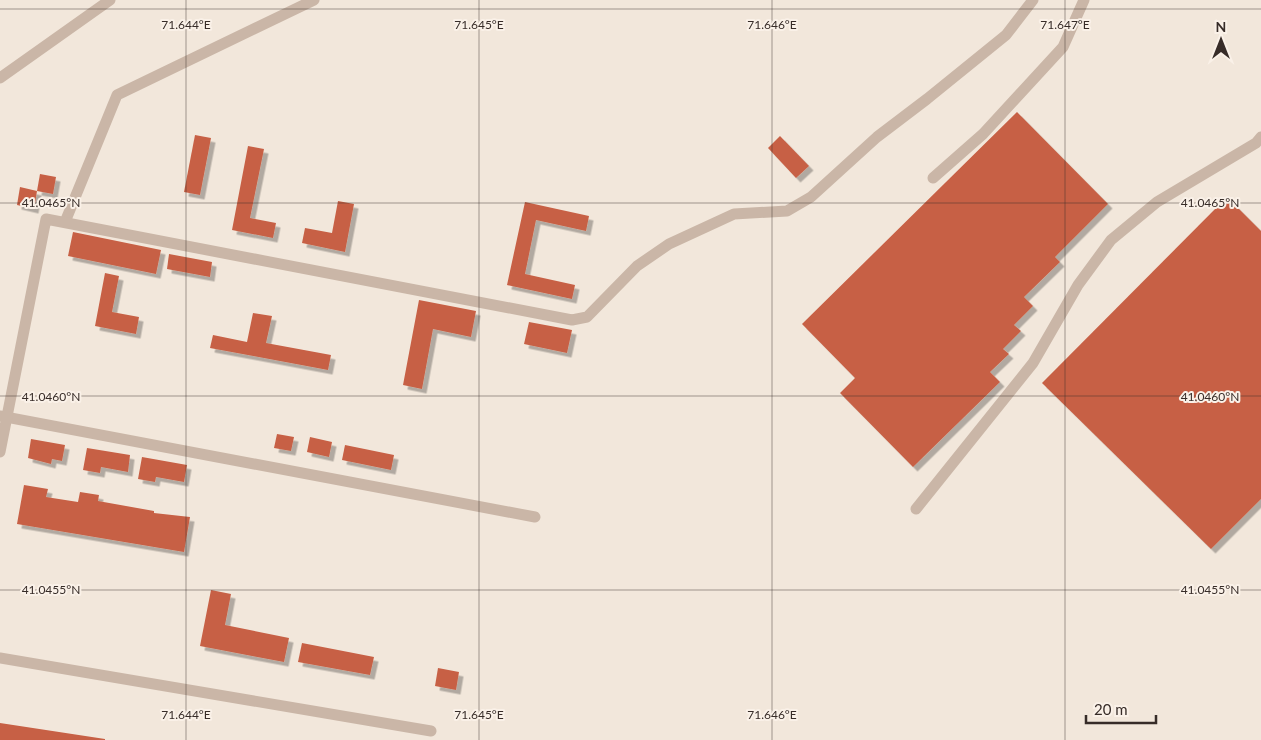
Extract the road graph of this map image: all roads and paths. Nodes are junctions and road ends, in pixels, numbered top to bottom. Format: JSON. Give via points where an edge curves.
{"nodes":[{"id":1,"x":110,"y":0,"type":"edge"},
{"id":2,"x":314,"y":0,"type":"edge"},
{"id":3,"x":1032,"y":0,"type":"edge"},
{"id":4,"x":1084,"y":0,"type":"edge"},
{"id":5,"x":0,"y":78,"type":"edge"},
{"id":6,"x":1261,"y":137,"type":"edge"},
{"id":7,"x":933,"y":178,"type":"dead end"},
{"id":8,"x":65,"y":222,"type":"junction"},
{"id":9,"x":3,"y":417,"type":"edge"},
{"id":10,"x":0,"y":452,"type":"edge"},
{"id":11,"x":916,"y":509,"type":"dead end"},
{"id":12,"x":535,"y":517,"type":"dead end"},
{"id":13,"x":0,"y":658,"type":"edge"},
{"id":14,"x":431,"y":731,"type":"dead end"}],
"edges":[{"from":1,"to":5,"type":"lane"},
{"from":2,"to":8,"type":"lane","via":[[117,95]]},
{"from":3,"to":8,"type":"lane","via":[[1006,34],[877,137],[812,197],[787,211],[734,214],[669,244],[637,266],[586,317],[572,320]]},
{"from":4,"to":7,"type":"lane","via":[[1063,47],[983,134]]},
{"from":6,"to":11,"type":"lane","via":[[1157,202],[1111,240],[1078,285],[1033,363]]},
{"from":8,"to":9,"type":"lane","via":[[46,219]]},
{"from":9,"to":10,"type":"lane"},
{"from":9,"to":12,"type":"lane"},
{"from":13,"to":14,"type":"lane"}]}
